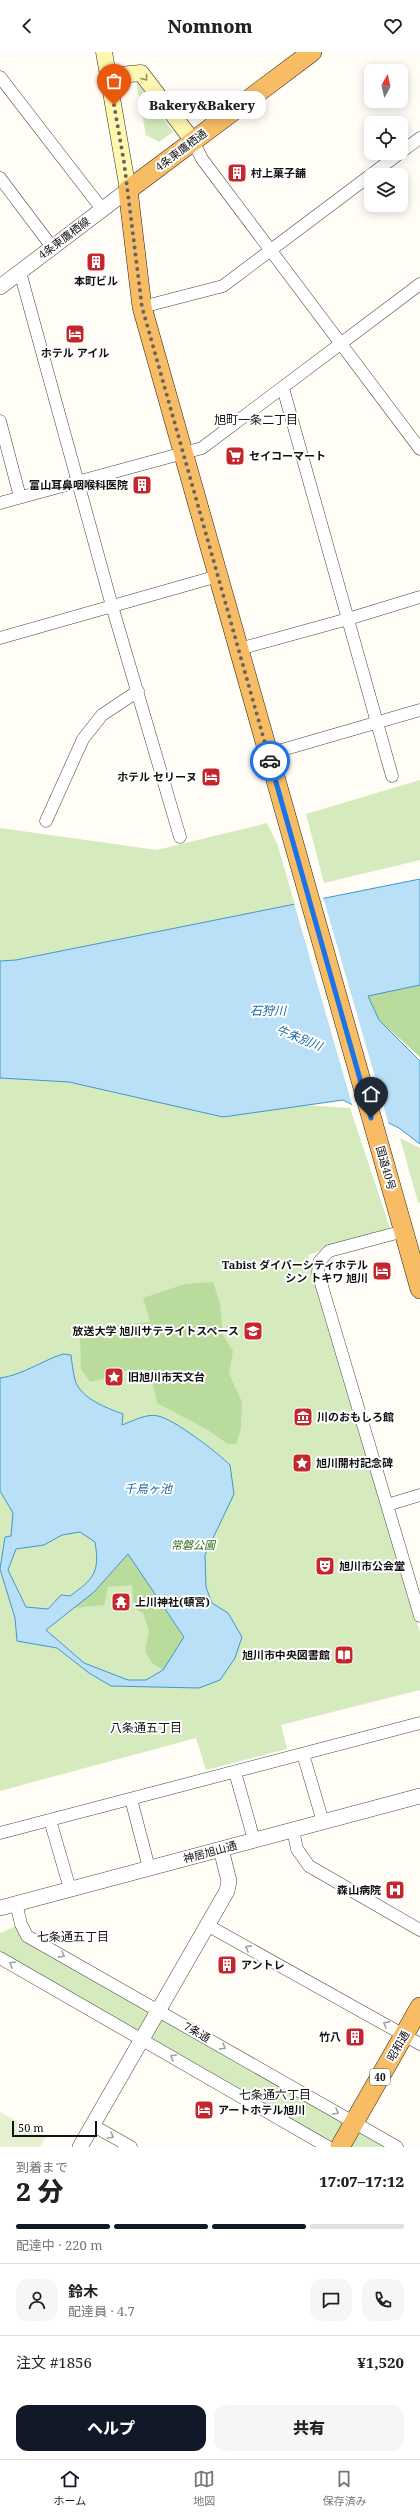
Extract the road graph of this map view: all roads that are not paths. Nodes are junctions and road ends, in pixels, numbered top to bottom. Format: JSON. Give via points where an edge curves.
{"nodes":[{"id":1,"x":312,"y":52,"type":"edge"},
{"id":2,"x":106,"y":53,"type":"edge"},
{"id":3,"x":110,"y":76,"type":"junction"},
{"id":4,"x":0,"y":77,"type":"edge"},
{"id":5,"x":420,"y":138,"type":"edge"},
{"id":6,"x":193,"y":141,"type":"junction"},
{"id":7,"x":408,"y":147,"type":"edge"},
{"id":8,"x":392,"y":160,"type":"edge"},
{"id":9,"x":0,"y":178,"type":"edge"},
{"id":10,"x":128,"y":190,"type":"junction"},
{"id":11,"x":102,"y":209,"type":"junction"},
{"id":12,"x":52,"y":247,"type":"junction"},
{"id":13,"x":271,"y":250,"type":"junction"},
{"id":14,"x":20,"y":272,"type":"junction"},
{"id":15,"x":420,"y":284,"type":"edge"},
{"id":16,"x":0,"y":287,"type":"edge"},
{"id":17,"x":142,"y":307,"type":"junction"},
{"id":18,"x":341,"y":344,"type":"junction"},
{"id":19,"x":283,"y":388,"type":"junction"},
{"id":20,"x":0,"y":421,"type":"edge"},
{"id":21,"x":416,"y":435,"type":"edge"},
{"id":22,"x":420,"y":449,"type":"edge"},
{"id":23,"x":183,"y":452,"type":"junction"},
{"id":24,"x":78,"y":481,"type":"junction"},
{"id":25,"x":20,"y":497,"type":"junction"},
{"id":26,"x":0,"y":503,"type":"edge"},
{"id":27,"x":218,"y":576,"type":"junction"},
{"id":28,"x":420,"y":597,"type":"edge"},
{"id":29,"x":112,"y":606,"type":"junction"},
{"id":30,"x":348,"y":620,"type":"junction"},
{"id":31,"x":0,"y":638,"type":"edge"},
{"id":32,"x":239,"y":649,"type":"junction"},
{"id":33,"x":138,"y":691,"type":"junction"},
{"id":34,"x":420,"y":710,"type":"edge"},
{"id":35,"x":378,"y":722,"type":"junction"},
{"id":36,"x":268,"y":754,"type":"junction"},
{"id":37,"x":392,"y":776,"type":"dead end"},
{"id":38,"x":46,"y":821,"type":"dead end"},
{"id":39,"x":180,"y":836,"type":"dead end"},
{"id":40,"x":404,"y":1231,"type":"junction"},
{"id":41,"x":420,"y":1288,"type":"edge"},
{"id":42,"x":420,"y":1496,"type":"edge"},
{"id":43,"x":387,"y":1505,"type":"junction"},
{"id":44,"x":420,"y":1616,"type":"edge"},
{"id":45,"x":420,"y":1723,"type":"edge"},
{"id":46,"x":303,"y":1754,"type":"junction"},
{"id":47,"x":235,"y":1772,"type":"junction"},
{"id":48,"x":420,"y":1796,"type":"edge"},
{"id":49,"x":131,"y":1799,"type":"junction"},
{"id":50,"x":50,"y":1820,"type":"junction"},
{"id":51,"x":323,"y":1822,"type":"junction"},
{"id":52,"x":293,"y":1830,"type":"junction"},
{"id":53,"x":0,"y":1833,"type":"edge"},
{"id":54,"x":254,"y":1840,"type":"junction"},
{"id":55,"x":221,"y":1849,"type":"junction"},
{"id":56,"x":149,"y":1868,"type":"junction"},
{"id":57,"x":70,"y":1889,"type":"junction"},
{"id":58,"x":16,"y":1903,"type":"junction"},
{"id":59,"x":0,"y":1908,"type":"edge"},
{"id":60,"x":208,"y":1925,"type":"junction"},
{"id":61,"x":420,"y":1930,"type":"edge"},
{"id":62,"x":0,"y":1958,"type":"edge"},
{"id":63,"x":420,"y":2007,"type":"edge"},
{"id":64,"x":158,"y":2010,"type":"junction"},
{"id":65,"x":141,"y":2039,"type":"junction"},
{"id":66,"x":412,"y":2039,"type":"edge"},
{"id":67,"x":354,"y":2122,"type":"junction"},
{"id":68,"x":92,"y":2125,"type":"junction"},
{"id":69,"x":80,"y":2147,"type":"edge"},
{"id":70,"x":131,"y":2147,"type":"edge"},
{"id":71,"x":328,"y":2147,"type":"edge"},
{"id":72,"x":340,"y":2147,"type":"edge"},
{"id":73,"x":397,"y":2147,"type":"edge"}],
"edges":[{"from":1,"to":6,"type":"highway","name":"4条東鷹栖通"},
{"from":2,"to":3,"type":"main road"},
{"from":3,"to":6,"type":"main road","one_way":true,"via":[[141,73]]},
{"from":3,"to":10,"type":"main road"},
{"from":4,"to":11,"type":"street"},
{"from":5,"to":7,"type":"street"},
{"from":6,"to":10,"type":"highway","name":"4条東鷹栖通"},
{"from":6,"to":13,"type":"street","via":[[202,159]]},
{"from":8,"to":13,"type":"street"},
{"from":9,"to":12,"type":"street"},
{"from":10,"to":11,"type":"street","name":"4条東鷹栖線"},
{"from":10,"to":17,"type":"highway","name":"国道40号"},
{"from":11,"to":12,"type":"street","name":"4条東鷹栖線"},
{"from":12,"to":14,"type":"street","name":"4条東鷹栖線"},
{"from":13,"to":17,"type":"street","via":[[223,286]]},
{"from":13,"to":18,"type":"street"},
{"from":14,"to":16,"type":"street","name":"4条東鷹栖線"},
{"from":14,"to":24,"type":"street"},
{"from":15,"to":18,"type":"street"},
{"from":17,"to":23,"type":"highway","name":"国道40号"},
{"from":18,"to":19,"type":"street"},
{"from":18,"to":21,"type":"street"},
{"from":19,"to":23,"type":"street","via":[[202,448]]},
{"from":19,"to":30,"type":"street"},
{"from":20,"to":25,"type":"street"},
{"from":21,"to":22,"type":"street"},
{"from":23,"to":24,"type":"street"},
{"from":23,"to":27,"type":"highway","name":"国道40号"},
{"from":24,"to":25,"type":"street"},
{"from":24,"to":29,"type":"street"},
{"from":25,"to":26,"type":"street"},
{"from":27,"to":29,"type":"street"},
{"from":27,"to":32,"type":"highway","name":"国道40号"},
{"from":28,"to":30,"type":"street"},
{"from":29,"to":31,"type":"street"},
{"from":29,"to":33,"type":"street"},
{"from":30,"to":32,"type":"street"},
{"from":30,"to":35,"type":"street"},
{"from":32,"to":36,"type":"highway","name":"国道40号"},
{"from":33,"to":38,"type":"street","via":[[102,715],[82,739]]},
{"from":33,"to":39,"type":"street"},
{"from":34,"to":35,"type":"street"},
{"from":35,"to":36,"type":"street"},
{"from":35,"to":37,"type":"street"},
{"from":36,"to":40,"type":"highway","name":"国道40号"},
{"from":40,"to":41,"type":"highway","name":"国道40号"},
{"from":40,"to":43,"type":"street","via":[[329,1251],[319,1262],[318,1273]]},
{"from":42,"to":43,"type":"street"},
{"from":43,"to":44,"type":"street"},
{"from":45,"to":46,"type":"street"},
{"from":46,"to":47,"type":"street"},
{"from":46,"to":51,"type":"street"},
{"from":47,"to":49,"type":"street"},
{"from":47,"to":54,"type":"street"},
{"from":48,"to":51,"type":"street","name":"神居旭山通"},
{"from":49,"to":50,"type":"street"},
{"from":49,"to":56,"type":"street"},
{"from":50,"to":53,"type":"street"},
{"from":50,"to":57,"type":"street"},
{"from":51,"to":52,"type":"street","name":"神居旭山通"},
{"from":52,"to":54,"type":"street","name":"神居旭山通"},
{"from":52,"to":61,"type":"street","via":[[298,1849],[309,1866]]},
{"from":54,"to":55,"type":"street","name":"神居旭山通"},
{"from":55,"to":56,"type":"street","name":"神居旭山通"},
{"from":55,"to":60,"type":"street","via":[[229,1881]]},
{"from":56,"to":57,"type":"street","name":"神居旭山通"},
{"from":57,"to":58,"type":"street","name":"神居旭山通"},
{"from":58,"to":59,"type":"street","name":"神居旭山通"},
{"from":58,"to":64,"type":"street","name":"7条通","one_way":true,"via":[[26,1936]]},
{"from":60,"to":64,"type":"street"},
{"from":66,"to":60,"type":"street","one_way":true},
{"from":65,"to":62,"type":"street","one_way":true},
{"from":63,"to":66,"type":"highway","name":"昭和通","number":"40"},
{"from":64,"to":65,"type":"street"},
{"from":64,"to":67,"type":"street","name":"7条通","one_way":true},
{"from":65,"to":68,"type":"street"},
{"from":71,"to":65,"type":"street","one_way":true},
{"from":66,"to":67,"type":"highway","name":"昭和通","number":"40"},
{"from":67,"to":72,"type":"highway","name":"昭和通","number":"40"},
{"from":67,"to":73,"type":"street","name":"7条通"},
{"from":68,"to":69,"type":"street"},
{"from":68,"to":70,"type":"street","one_way":true}]}
